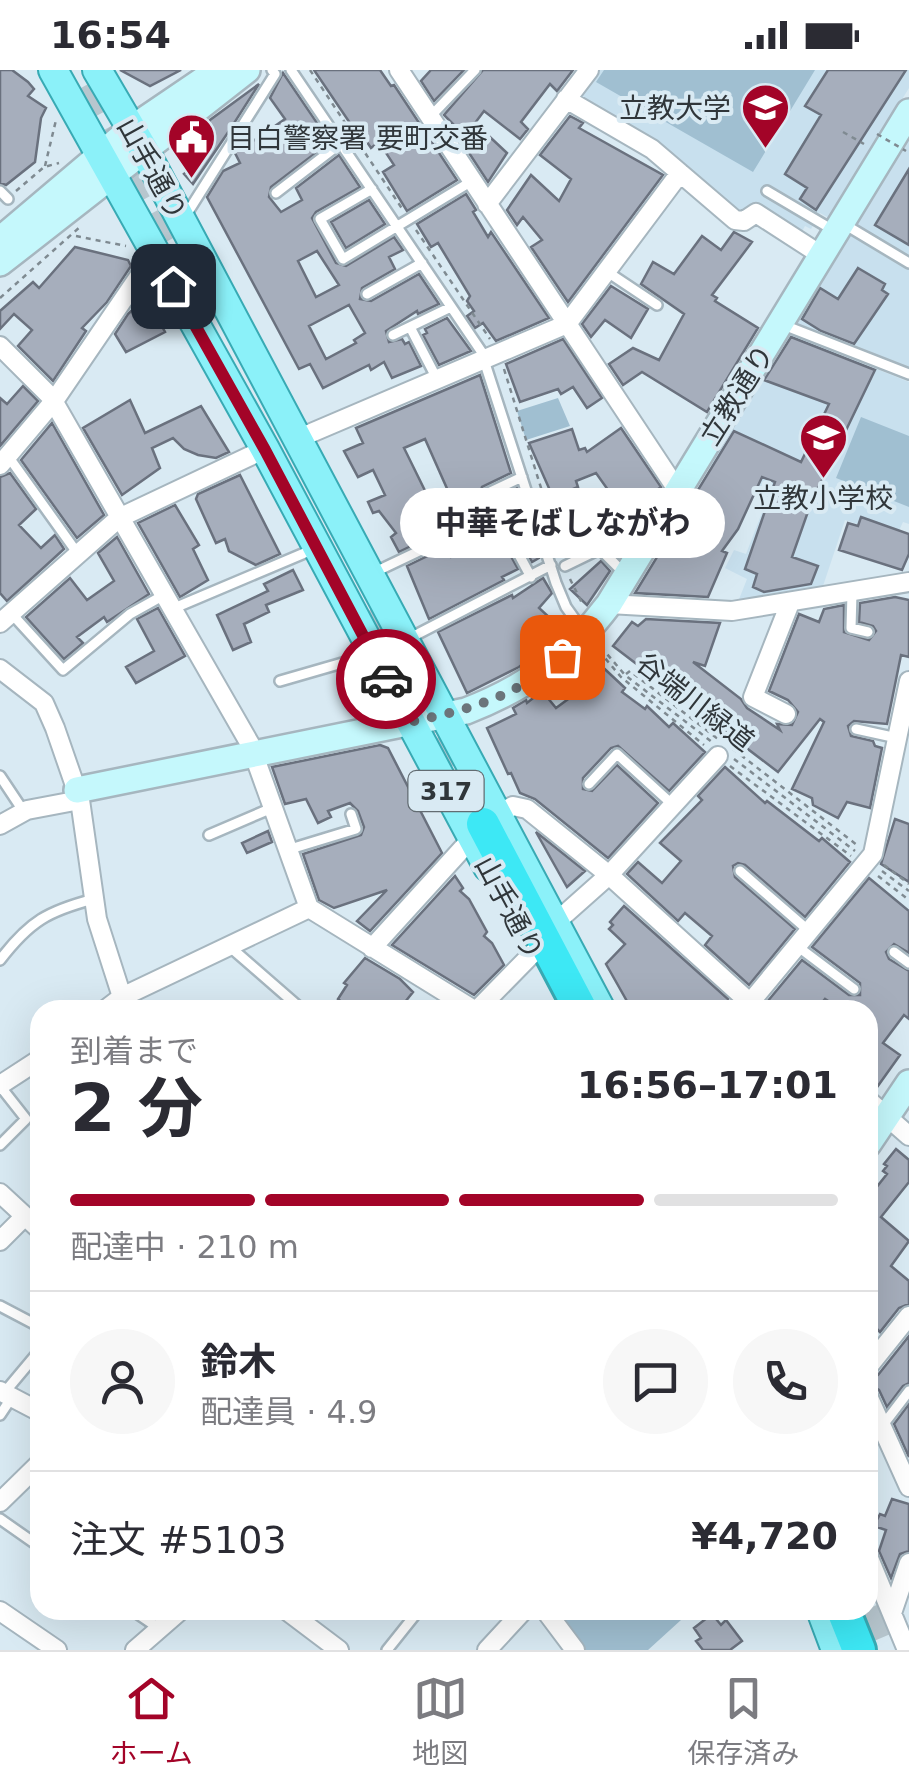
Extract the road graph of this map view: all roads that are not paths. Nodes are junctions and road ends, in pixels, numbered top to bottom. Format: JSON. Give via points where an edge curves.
{"nodes":[{"id":1,"x":53,"y":70,"type":"edge"},
{"id":2,"x":97,"y":70,"type":"edge"},
{"id":3,"x":218,"y":70,"type":"edge"},
{"id":4,"x":246,"y":70,"type":"edge"},
{"id":5,"x":272,"y":70,"type":"edge"},
{"id":6,"x":290,"y":70,"type":"edge"},
{"id":7,"x":398,"y":70,"type":"edge"},
{"id":8,"x":474,"y":70,"type":"edge"},
{"id":9,"x":588,"y":70,"type":"edge"},
{"id":10,"x":566,"y":98,"type":"junction"},
{"id":11,"x":909,"y":112,"type":"edge"},
{"id":12,"x":430,"y":117,"type":"junction"},
{"id":13,"x":138,"y":139,"type":"junction"},
{"id":14,"x":341,"y":143,"type":"junction"},
{"id":15,"x":93,"y":163,"type":"junction"},
{"id":16,"x":680,"y":172,"type":"junction"},
{"id":17,"x":472,"y":180,"type":"junction"},
{"id":18,"x":372,"y":189,"type":"junction"},
{"id":19,"x":767,"y":192,"type":"dead end"},
{"id":20,"x":276,"y":194,"type":"dead end"},
{"id":21,"x":487,"y":204,"type":"junction"},
{"id":22,"x":182,"y":221,"type":"junction"},
{"id":23,"x":838,"y":227,"type":"junction"},
{"id":24,"x":398,"y":228,"type":"junction"},
{"id":25,"x":0,"y":240,"type":"edge"},
{"id":26,"x":155,"y":253,"type":"junction"},
{"id":27,"x":821,"y":255,"type":"junction"},
{"id":28,"x":423,"y":258,"type":"junction"},
{"id":29,"x":0,"y":262,"type":"edge"},
{"id":30,"x":909,"y":263,"type":"edge"},
{"id":31,"x":606,"y":271,"type":"junction"},
{"id":32,"x":367,"y":294,"type":"dead end"},
{"id":33,"x":657,"y":305,"type":"dead end"},
{"id":34,"x":452,"y":306,"type":"junction"},
{"id":35,"x":567,"y":324,"type":"junction"},
{"id":36,"x":781,"y":324,"type":"junction"},
{"id":37,"x":410,"y":327,"type":"junction"},
{"id":38,"x":393,"y":335,"type":"dead end"},
{"id":39,"x":0,"y":346,"type":"edge"},
{"id":40,"x":492,"y":356,"type":"junction"},
{"id":41,"x":909,"y":374,"type":"edge"},
{"id":42,"x":437,"y":379,"type":"junction"},
{"id":43,"x":54,"y":402,"type":"junction"},
{"id":44,"x":298,"y":438,"type":"junction"},
{"id":45,"x":265,"y":450,"type":"junction"},
{"id":46,"x":6,"y":452,"type":"edge"},
{"id":47,"x":522,"y":477,"type":"junction"},
{"id":48,"x":678,"y":491,"type":"junction"},
{"id":49,"x":497,"y":514,"type":"junction"},
{"id":50,"x":119,"y":518,"type":"junction"},
{"id":51,"x":317,"y":548,"type":"junction"},
{"id":52,"x":78,"y":554,"type":"junction"},
{"id":53,"x":550,"y":566,"type":"junction"},
{"id":54,"x":565,"y":566,"type":"road end"},
{"id":55,"x":368,"y":575,"type":"junction"},
{"id":56,"x":626,"y":575,"type":"junction"},
{"id":57,"x":530,"y":577,"type":"junction"},
{"id":58,"x":909,"y":582,"type":"edge"},
{"id":59,"x":852,"y":593,"type":"junction"},
{"id":60,"x":168,"y":602,"type":"junction"},
{"id":61,"x":790,"y":602,"type":"junction"},
{"id":62,"x":5,"y":614,"type":"edge"},
{"id":63,"x":594,"y":622,"type":"junction"},
{"id":64,"x":868,"y":632,"type":"dead end"},
{"id":65,"x":403,"y":641,"type":"junction"},
{"id":66,"x":373,"y":654,"type":"junction"},
{"id":67,"x":0,"y":669,"type":"edge"},
{"id":68,"x":280,"y":681,"type":"dead end"},
{"id":69,"x":909,"y":681,"type":"edge"},
{"id":70,"x":786,"y":714,"type":"dead end"},
{"id":71,"x":443,"y":715,"type":"junction"},
{"id":72,"x":409,"y":722,"type":"junction"},
{"id":73,"x":856,"y":729,"type":"dead end"},
{"id":74,"x":897,"y":738,"type":"junction"},
{"id":75,"x":722,"y":752,"type":"road end"},
{"id":76,"x":253,"y":754,"type":"junction"},
{"id":77,"x":0,"y":776,"type":"edge"},
{"id":78,"x":589,"y":784,"type":"dead end"},
{"id":79,"x":79,"y":795,"type":"junction"},
{"id":80,"x":673,"y":805,"type":"junction"},
{"id":81,"x":272,"y":808,"type":"junction"},
{"id":82,"x":24,"y":812,"type":"junction"},
{"id":83,"x":351,"y":814,"type":"dead end"},
{"id":84,"x":0,"y":825,"type":"edge"},
{"id":85,"x":484,"y":826,"type":"junction"},
{"id":86,"x":209,"y":835,"type":"dead end"},
{"id":87,"x":287,"y":850,"type":"junction"},
{"id":88,"x":740,"y":871,"type":"dead end"},
{"id":89,"x":609,"y":874,"type":"junction"},
{"id":90,"x":94,"y":898,"type":"junction"},
{"id":91,"x":309,"y":908,"type":"junction"},
{"id":92,"x":555,"y":924,"type":"junction"},
{"id":93,"x":803,"y":939,"type":"junction"},
{"id":94,"x":229,"y":946,"type":"junction"},
{"id":95,"x":372,"y":948,"type":"junction"},
{"id":96,"x":894,"y":952,"type":"dead end"},
{"id":97,"x":533,"y":953,"type":"junction"},
{"id":98,"x":0,"y":960,"type":"edge"},
{"id":99,"x":909,"y":963,"type":"edge"},
{"id":100,"x":854,"y":989,"type":"dead end"},
{"id":101,"x":125,"y":1000,"type":"edge"},
{"id":102,"x":133,"y":1000,"type":"edge"},
{"id":103,"x":291,"y":1000,"type":"edge"},
{"id":104,"x":458,"y":1000,"type":"edge"},
{"id":105,"x":485,"y":1000,"type":"edge"},
{"id":106,"x":558,"y":1000,"type":"edge"},
{"id":107,"x":576,"y":1000,"type":"edge"},
{"id":108,"x":596,"y":1000,"type":"edge"},
{"id":109,"x":743,"y":1000,"type":"edge"},
{"id":110,"x":757,"y":1000,"type":"edge"},
{"id":111,"x":30,"y":1065,"type":"edge"},
{"id":112,"x":909,"y":1083,"type":"edge"},
{"id":113,"x":0,"y":1085,"type":"edge"},
{"id":114,"x":878,"y":1107,"type":"edge"},
{"id":115,"x":878,"y":1109,"type":"edge"},
{"id":116,"x":909,"y":1136,"type":"edge"},
{"id":117,"x":0,"y":1144,"type":"edge"},
{"id":118,"x":0,"y":1193,"type":"edge"},
{"id":119,"x":25,"y":1216,"type":"junction"},
{"id":120,"x":30,"y":1221,"type":"edge"},
{"id":121,"x":0,"y":1241,"type":"edge"},
{"id":122,"x":0,"y":1306,"type":"edge"},
{"id":123,"x":909,"y":1316,"type":"edge"},
{"id":124,"x":30,"y":1321,"type":"edge"},
{"id":125,"x":878,"y":1355,"type":"edge"},
{"id":126,"x":30,"y":1363,"type":"edge"},
{"id":127,"x":909,"y":1392,"type":"edge"},
{"id":128,"x":6,"y":1394,"type":"edge"},
{"id":129,"x":30,"y":1407,"type":"edge"},
{"id":130,"x":0,"y":1415,"type":"edge"},
{"id":131,"x":878,"y":1420,"type":"edge"},
{"id":132,"x":881,"y":1427,"type":"junction"},
{"id":133,"x":30,"y":1479,"type":"edge"},
{"id":134,"x":909,"y":1488,"type":"edge"},
{"id":135,"x":2,"y":1498,"type":"edge"},
{"id":136,"x":0,"y":1519,"type":"edge"},
{"id":137,"x":30,"y":1539,"type":"edge"},
{"id":138,"x":909,"y":1562,"type":"edge"},
{"id":139,"x":878,"y":1580,"type":"edge"},
{"id":140,"x":0,"y":1610,"type":"edge"},
{"id":141,"x":892,"y":1613,"type":"junction"},
{"id":142,"x":147,"y":1620,"type":"edge"},
{"id":143,"x":170,"y":1620,"type":"edge"},
{"id":144,"x":298,"y":1620,"type":"edge"},
{"id":145,"x":410,"y":1620,"type":"edge"},
{"id":146,"x":515,"y":1620,"type":"edge"},
{"id":147,"x":552,"y":1620,"type":"edge"},
{"id":148,"x":830,"y":1620,"type":"edge"},
{"id":149,"x":836,"y":1620,"type":"edge"},
{"id":150,"x":863,"y":1620,"type":"edge"},
{"id":151,"x":160,"y":1629,"type":"junction"},
{"id":152,"x":904,"y":1634,"type":"edge"},
{"id":153,"x":317,"y":1644,"type":"edge"},
{"id":154,"x":57,"y":1650,"type":"edge"},
{"id":155,"x":135,"y":1650,"type":"edge"},
{"id":156,"x":339,"y":1650,"type":"edge"},
{"id":157,"x":387,"y":1650,"type":"edge"},
{"id":158,"x":488,"y":1650,"type":"edge"},
{"id":159,"x":575,"y":1650,"type":"edge"},
{"id":160,"x":836,"y":1650,"type":"edge"},
{"id":161,"x":859,"y":1650,"type":"edge"},
{"id":162,"x":875,"y":1650,"type":"edge"},
{"id":163,"x":907,"y":1650,"type":"edge"}],
"edges":[{"from":1,"to":15,"type":"main road","name":"山手通り","number":"317"},
{"from":2,"to":13,"type":"main road","name":"山手通り","number":"317"},
{"from":3,"to":13,"type":"street"},
{"from":4,"to":13,"type":"street"},
{"from":5,"to":22,"type":"lane"},
{"from":6,"to":14,"type":"lane"},
{"from":7,"to":12,"type":"street"},
{"from":8,"to":12,"type":"lane"},
{"from":9,"to":10,"type":"street"},
{"from":10,"to":16,"type":"street"},
{"from":10,"to":21,"type":"street"},
{"from":11,"to":23,"type":"street","name":"立教通り"},
{"from":12,"to":17,"type":"street"},
{"from":13,"to":15,"type":"street"},
{"from":13,"to":22,"type":"main road","name":"山手通り","number":"317"},
{"from":14,"to":18,"type":"lane"},
{"from":14,"to":20,"type":"lane"},
{"from":15,"to":25,"type":"street"},
{"from":15,"to":26,"type":"main road","name":"山手通り","number":"317"},
{"from":15,"to":29,"type":"street"},
{"from":16,"to":27,"type":"street","via":[[735,220],[756,213]]},
{"from":16,"to":31,"type":"street"},
{"from":17,"to":21,"type":"street"},
{"from":17,"to":24,"type":"lane"},
{"from":18,"to":24,"type":"lane"},
{"from":18,"to":24,"type":"lane","via":[[320,219],[344,259]]},
{"from":19,"to":23,"type":"lane"},
{"from":21,"to":35,"type":"street"},
{"from":22,"to":44,"type":"main road","name":"山手通り","number":"317"},
{"from":23,"to":27,"type":"street","name":"立教通り"},
{"from":23,"to":30,"type":"lane"},
{"from":24,"to":28,"type":"lane"},
{"from":26,"to":43,"type":"street"},
{"from":26,"to":45,"type":"main road","name":"山手通り","number":"317"},
{"from":27,"to":36,"type":"street","name":"立教通り"},
{"from":28,"to":32,"type":"lane"},
{"from":28,"to":34,"type":"lane"},
{"from":31,"to":33,"type":"lane"},
{"from":31,"to":35,"type":"street"},
{"from":34,"to":37,"type":"lane"},
{"from":34,"to":40,"type":"lane"},
{"from":35,"to":40,"type":"street"},
{"from":35,"to":48,"type":"street"},
{"from":36,"to":41,"type":"lane"},
{"from":36,"to":48,"type":"street","name":"立教通り"},
{"from":37,"to":38,"type":"lane"},
{"from":37,"to":42,"type":"lane"},
{"from":39,"to":43,"type":"street"},
{"from":40,"to":42,"type":"street"},
{"from":40,"to":47,"type":"lane"},
{"from":42,"to":44,"type":"street"},
{"from":43,"to":46,"type":"street"},
{"from":43,"to":50,"type":"street"},
{"from":44,"to":55,"type":"main road","name":"山手通り","number":"317"},
{"from":45,"to":50,"type":"street"},
{"from":45,"to":51,"type":"main road","name":"山手通り","number":"317"},
{"from":46,"to":52,"type":"lane"},
{"from":47,"to":49,"type":"lane","via":[[486,494]]},
{"from":47,"to":53,"type":"lane"},
{"from":48,"to":56,"type":"street","name":"立教通り"},
{"from":49,"to":55,"type":"lane"},
{"from":49,"to":57,"type":"lane"},
{"from":50,"to":52,"type":"street"},
{"from":50,"to":60,"type":"street"},
{"from":51,"to":60,"type":"lane"},
{"from":51,"to":66,"type":"main road","name":"山手通り","number":"317"},
{"from":52,"to":62,"type":"street"},
{"from":53,"to":57,"type":"lane"},
{"from":53,"to":63,"type":"lane","via":[[566,606]]},
{"from":54,"to":56,"type":"lane","via":[[600,549]]},
{"from":55,"to":65,"type":"main road","name":"山手通り","number":"317"},
{"from":56,"to":63,"type":"street","name":"立教通り"},
{"from":57,"to":65,"type":"lane"},
{"from":58,"to":59,"type":"street"},
{"from":59,"to":61,"type":"street"},
{"from":59,"to":64,"type":"lane","via":[[851,628]]},
{"from":60,"to":62,"type":"lane","via":[[130,614],[63,670]]},
{"from":60,"to":76,"type":"street"},
{"from":61,"to":63,"type":"street"},
{"from":61,"to":70,"type":"street","via":[[753,697]]},
{"from":63,"to":71,"type":"street","name":"立教通り","via":[[527,683]]},
{"from":65,"to":66,"type":"main road"},
{"from":65,"to":71,"type":"main road","name":"山手通り","number":"317"},
{"from":66,"to":68,"type":"lane"},
{"from":66,"to":72,"type":"main road","name":"山手通り","number":"317"},
{"from":67,"to":79,"type":"street","via":[[44,703]]},
{"from":69,"to":74,"type":"street"},
{"from":71,"to":72,"type":"street","name":"立教通り"},
{"from":71,"to":85,"type":"main road","name":"山手通り","number":"317"},
{"from":72,"to":76,"type":"street","name":"立教通り"},
{"from":72,"to":85,"type":"main road","name":"山手通り","number":"317"},
{"from":73,"to":74,"type":"lane"},
{"from":74,"to":93,"type":"street","via":[[868,861]]},
{"from":75,"to":80,"type":"street"},
{"from":76,"to":79,"type":"street","name":"立教通り"},
{"from":76,"to":81,"type":"street"},
{"from":77,"to":82,"type":"lane"},
{"from":78,"to":80,"type":"lane","via":[[617,754]]},
{"from":79,"to":82,"type":"street"},
{"from":79,"to":90,"type":"street"},
{"from":80,"to":89,"type":"street"},
{"from":81,"to":86,"type":"lane"},
{"from":81,"to":87,"type":"street"},
{"from":82,"to":84,"type":"street"},
{"from":83,"to":87,"type":"lane","via":[[356,829]]},
{"from":85,"to":89,"type":"street","via":[[513,806],[526,809]]},
{"from":85,"to":92,"type":"main road","name":"山手通り","number":"317"},
{"from":85,"to":95,"type":"street"},
{"from":85,"to":97,"type":"main road","name":"山手通り","number":"317"},
{"from":85,"to":107,"type":"highway"},
{"from":87,"to":91,"type":"street"},
{"from":88,"to":93,"type":"lane"},
{"from":89,"to":92,"type":"street"},
{"from":89,"to":109,"type":"street"},
{"from":90,"to":98,"type":"lane","via":[[53,910]]},
{"from":90,"to":101,"type":"street"},
{"from":91,"to":94,"type":"street"},
{"from":91,"to":95,"type":"street"},
{"from":92,"to":108,"type":"main road","name":"山手通り","number":"317"},
{"from":93,"to":100,"type":"lane"},
{"from":93,"to":110,"type":"street"},
{"from":94,"to":102,"type":"street"},
{"from":94,"to":103,"type":"lane"},
{"from":95,"to":104,"type":"street"},
{"from":96,"to":99,"type":"lane"},
{"from":97,"to":105,"type":"street"},
{"from":97,"to":106,"type":"main road","name":"山手通り","number":"317"},
{"from":111,"to":113,"type":"street"},
{"from":112,"to":114,"type":"street"},
{"from":113,"to":117,"type":"lane","via":[[26,1119]]},
{"from":115,"to":116,"type":"street"},
{"from":118,"to":119,"type":"street"},
{"from":119,"to":120,"type":"street"},
{"from":119,"to":121,"type":"street"},
{"from":122,"to":124,"type":"lane"},
{"from":123,"to":125,"type":"street"},
{"from":126,"to":128,"type":"lane"},
{"from":127,"to":132,"type":"lane"},
{"from":128,"to":129,"type":"street"},
{"from":128,"to":130,"type":"lane"},
{"from":131,"to":132,"type":"street"},
{"from":132,"to":134,"type":"street"},
{"from":133,"to":135,"type":"street"},
{"from":136,"to":137,"type":"lane"},
{"from":138,"to":141,"type":"street"},
{"from":139,"to":141,"type":"street"},
{"from":140,"to":154,"type":"street"},
{"from":141,"to":152,"type":"street"},
{"from":142,"to":151,"type":"lane"},
{"from":143,"to":151,"type":"street"},
{"from":144,"to":153,"type":"street"},
{"from":145,"to":157,"type":"lane"},
{"from":146,"to":158,"type":"street"},
{"from":147,"to":159,"type":"street"},
{"from":148,"to":160,"type":"main road"},
{"from":149,"to":161,"type":"highway"},
{"from":150,"to":162,"type":"main road"},
{"from":151,"to":155,"type":"street"},
{"from":152,"to":163,"type":"street"},
{"from":153,"to":156,"type":"street"}]}
